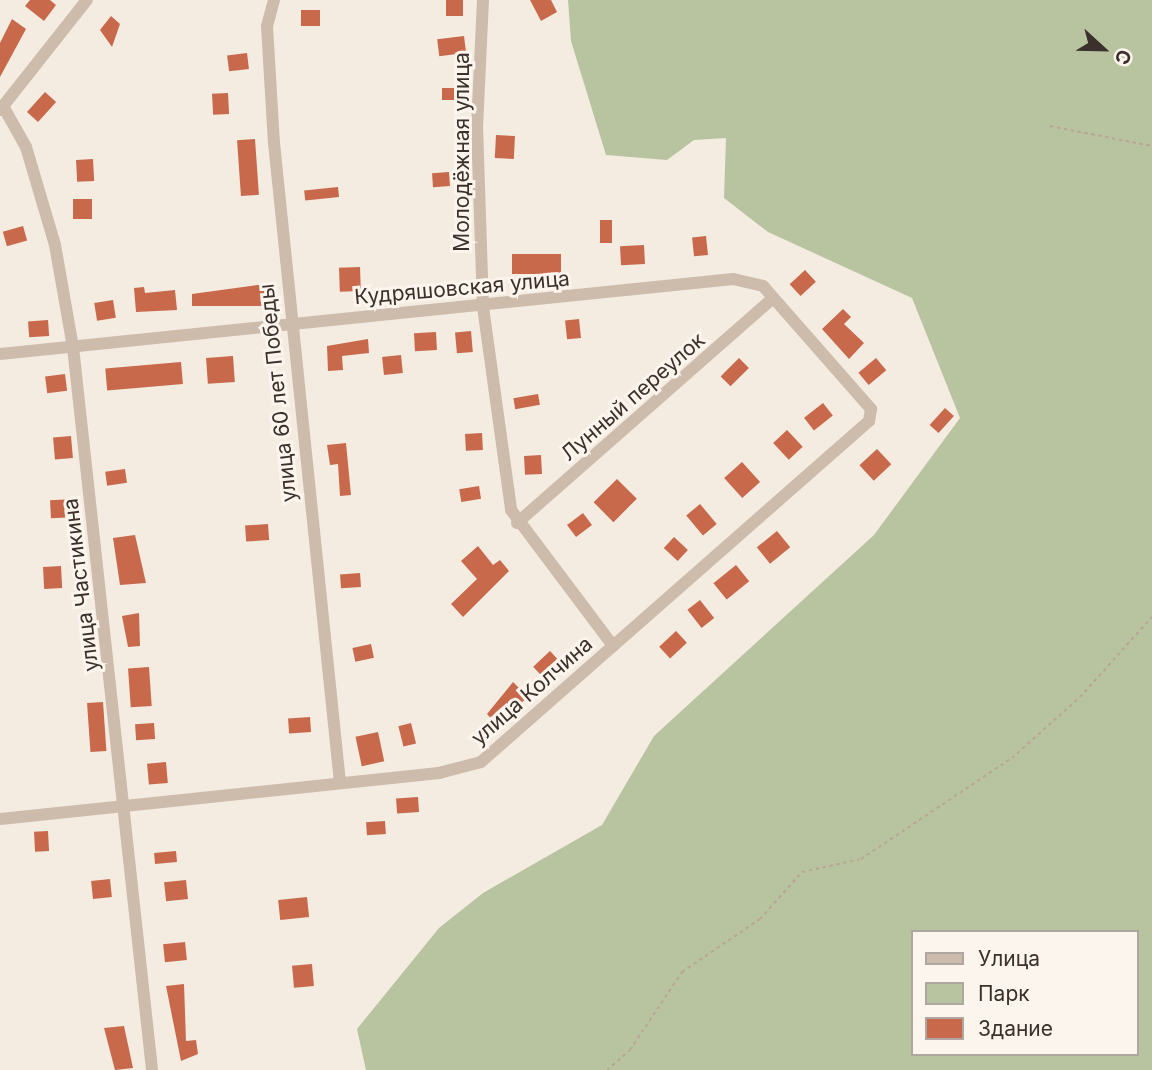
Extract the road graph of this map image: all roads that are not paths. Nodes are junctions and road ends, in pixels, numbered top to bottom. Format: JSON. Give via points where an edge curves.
{"nodes":[{"id":1,"x":87,"y":0,"type":"edge"},
{"id":2,"x":274,"y":0,"type":"edge"},
{"id":3,"x":483,"y":0,"type":"edge"},
{"id":4,"x":1,"y":108,"type":"edge"},
{"id":5,"x":773,"y":298,"type":"junction"},
{"id":6,"x":483,"y":307,"type":"junction"},
{"id":7,"x":291,"y":323,"type":"junction"},
{"id":8,"x":73,"y":347,"type":"junction"},
{"id":9,"x":0,"y":354,"type":"edge"},
{"id":10,"x":871,"y":409,"type":"joint"},
{"id":11,"x":517,"y":523,"type":"junction"},
{"id":12,"x":613,"y":646,"type":"junction"},
{"id":13,"x":340,"y":783,"type":"junction"},
{"id":14,"x":128,"y":803,"type":"junction"},
{"id":15,"x":0,"y":819,"type":"edge"},
{"id":16,"x":152,"y":1070,"type":"edge"}],
"edges":[{"from":1,"to":4,"type":"street"},
{"from":2,"to":7,"type":"street","name":"улица 60 лет Победы","via":[[267,51]]},
{"from":3,"to":6,"type":"street","name":"Молодёжная улица","via":[[477,126]]},
{"from":4,"to":8,"type":"street","name":"улица Частикина","via":[[26,147],[55,245]]},
{"from":5,"to":6,"type":"street","name":"Кудряшовская улица","via":[[751,281],[733,279]]},
{"from":5,"to":10,"type":"street","name":"Кудряшовская улица"},
{"from":5,"to":11,"type":"street","name":"Лунный переулок"},
{"from":6,"to":7,"type":"street","name":"Кудряшовская улица"},
{"from":6,"to":11,"type":"street","name":"Молодёжная улица","via":[[506,485]]},
{"from":7,"to":8,"type":"street","name":"Кудряшовская улица"},
{"from":7,"to":13,"type":"street","name":"улица 60 лет Победы"},
{"from":8,"to":9,"type":"street","name":"Кудряшовская улица"},
{"from":8,"to":14,"type":"street","name":"улица Частикина"},
{"from":10,"to":12,"type":"street","name":"улица Колчина","via":[[869,421]]},
{"from":11,"to":12,"type":"street","name":"Молодёжная улица"},
{"from":12,"to":13,"type":"street","name":"улица Колчина","via":[[481,762]]},
{"from":13,"to":14,"type":"street","name":"улица Колчина"},
{"from":14,"to":15,"type":"street","name":"улица Колчина"},
{"from":14,"to":16,"type":"street","name":"улица Частикина"}]}
